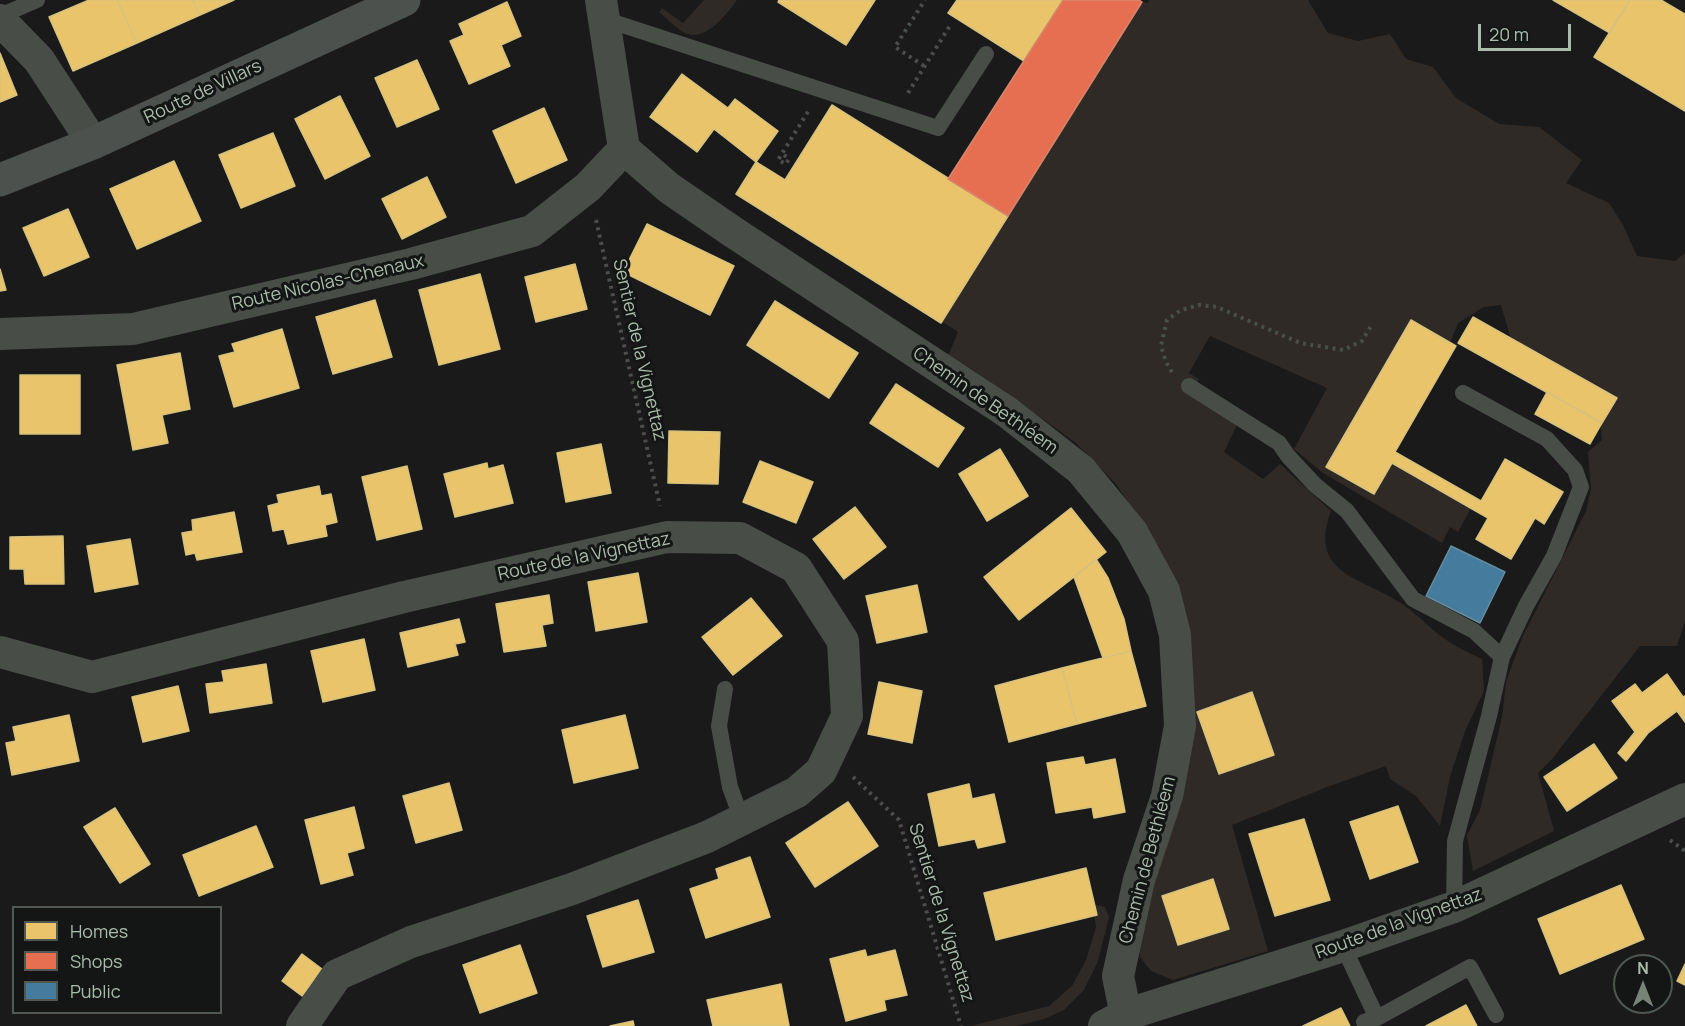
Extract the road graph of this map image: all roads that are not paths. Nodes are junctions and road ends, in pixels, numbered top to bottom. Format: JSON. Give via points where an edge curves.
{"nodes":[{"id":1,"x":37,"y":0,"type":"edge"},
{"id":2,"x":404,"y":0,"type":"edge"},
{"id":3,"x":603,"y":10,"type":"edge"},
{"id":4,"x":0,"y":16,"type":"edge"},
{"id":5,"x":0,"y":20,"type":"edge"},
{"id":6,"x":986,"y":54,"type":"dead end"},
{"id":7,"x":93,"y":143,"type":"junction"},
{"id":8,"x":624,"y":149,"type":"junction"},
{"id":9,"x":0,"y":180,"type":"edge"},
{"id":10,"x":0,"y":334,"type":"edge"},
{"id":11,"x":1189,"y":386,"type":"road end"},
{"id":12,"x":1463,"y":393,"type":"dead end"},
{"id":13,"x":0,"y":652,"type":"edge"},
{"id":14,"x":1503,"y":657,"type":"junction"},
{"id":15,"x":725,"y":689,"type":"dead end"},
{"id":16,"x":1685,"y":799,"type":"edge"},
{"id":17,"x":742,"y":820,"type":"junction"},
{"id":18,"x":1454,"y":907,"type":"junction"},
{"id":19,"x":1342,"y":946,"type":"junction"},
{"id":20,"x":1496,"y":1015,"type":"dead end"},
{"id":21,"x":1119,"y":1022,"type":"edge"},
{"id":22,"x":1372,"y":1022,"type":"edge"},
{"id":23,"x":302,"y":1026,"type":"edge"}],
"edges":[{"from":1,"to":4,"type":"lane"},
{"from":2,"to":7,"type":"main road","name":"Route de Villars"},
{"from":3,"to":6,"type":"lane","via":[[938,128]]},
{"from":3,"to":8,"type":"street"},
{"from":5,"to":7,"type":"street","via":[[39,60]]},
{"from":7,"to":9,"type":"main road","name":"Route de Villars"},
{"from":8,"to":10,"type":"street","name":"Route Nicolas-Chenaux","via":[[588,187],[532,231],[411,264],[133,329]]},
{"from":8,"to":21,"type":"street","name":"Chemin de Bethléem","via":[[669,188],[724,226],[1007,412],[1082,470],[1132,532],[1164,591],[1175,635],[1180,726],[1167,796],[1138,880],[1118,976]]},
{"from":11,"to":14,"type":"lane","via":[[1279,442],[1315,485],[1347,511],[1413,599],[1474,631]]},
{"from":12,"to":14,"type":"lane","via":[[1547,439],[1575,470],[1581,487],[1554,556]]},
{"from":13,"to":17,"type":"street","name":"Route de la Vignettaz","via":[[92,677],[404,597],[667,537],[740,538],[796,568],[843,641],[847,716],[821,771],[797,792]]},
{"from":14,"to":18,"type":"lane","via":[[1455,841]]},
{"from":15,"to":17,"type":"lane","via":[[719,726],[730,787]]},
{"from":16,"to":18,"type":"street","name":"Route de la Vignettaz"},
{"from":17,"to":23,"type":"street","name":"Route de la Vignettaz","via":[[572,889],[411,942],[337,975]]},
{"from":18,"to":19,"type":"street","name":"Route de la Vignettaz"},
{"from":19,"to":21,"type":"street","name":"Route de la Vignettaz"},
{"from":19,"to":22,"type":"lane"},
{"from":20,"to":22,"type":"lane","via":[[1470,967]]}]}
